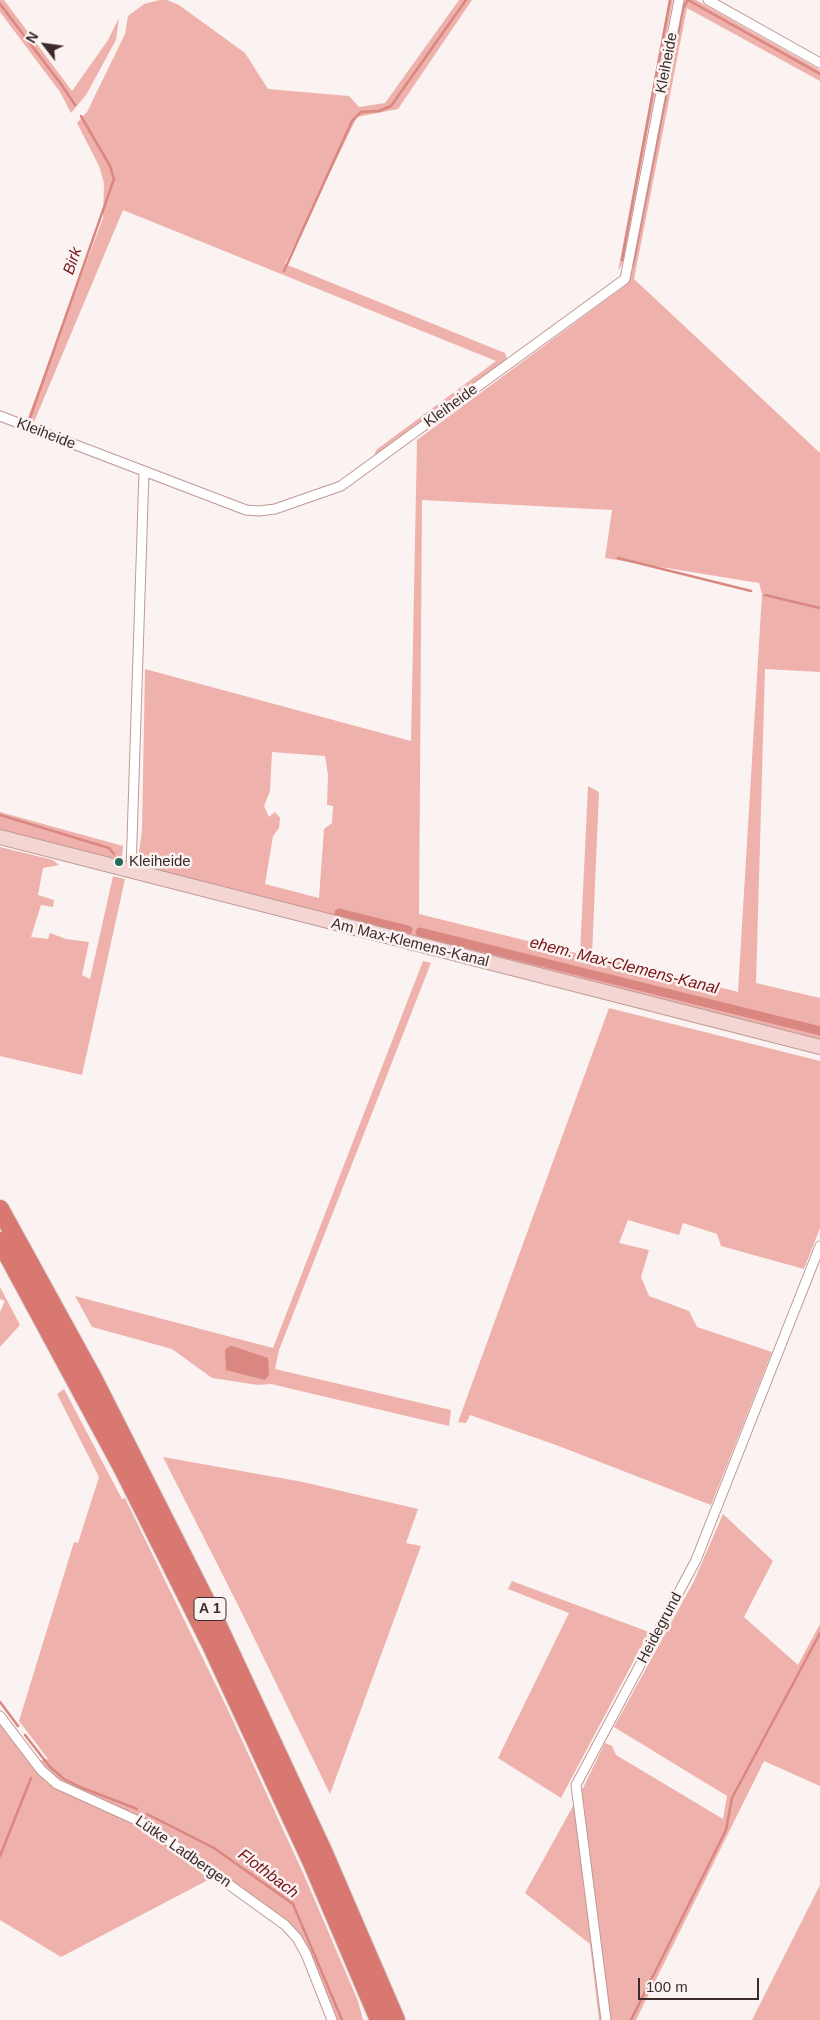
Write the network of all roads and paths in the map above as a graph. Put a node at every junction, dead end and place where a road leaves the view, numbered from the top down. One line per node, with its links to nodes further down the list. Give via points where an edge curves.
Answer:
1 (679, 0): 5 (street, Kleiheide, via 625,279 329,492 275,509 252,511)
2 (708, 0): 3 (street)
3 (820, 63)
4 (0, 416): 5 (street, Kleiheide)
5 (144, 472): 7 (street)
6 (0, 837): 7 (main road, Am Max-Klemens-Kanal)
7 (131, 870): 8 (main road, Am Max-Klemens-Kanal)
8 (820, 1047)
9 (0, 1209): 15 (highway, A 1, via 97,1386 213,1615 319,1842)
10 (0, 1241): 14 (highway, A 1, via 123,1469 206,1636 312,1863)
11 (820, 1246): 16 (street, Heidegrund, via 696,1560 576,1785)
12 (0, 1716): 13 (street, Lütke Ladbergen, via 35,1762 57,1784 145,1824 285,1925 306,1954)
13 (332, 2020)
14 (379, 2020)
15 (396, 2020)
16 (606, 2020)

